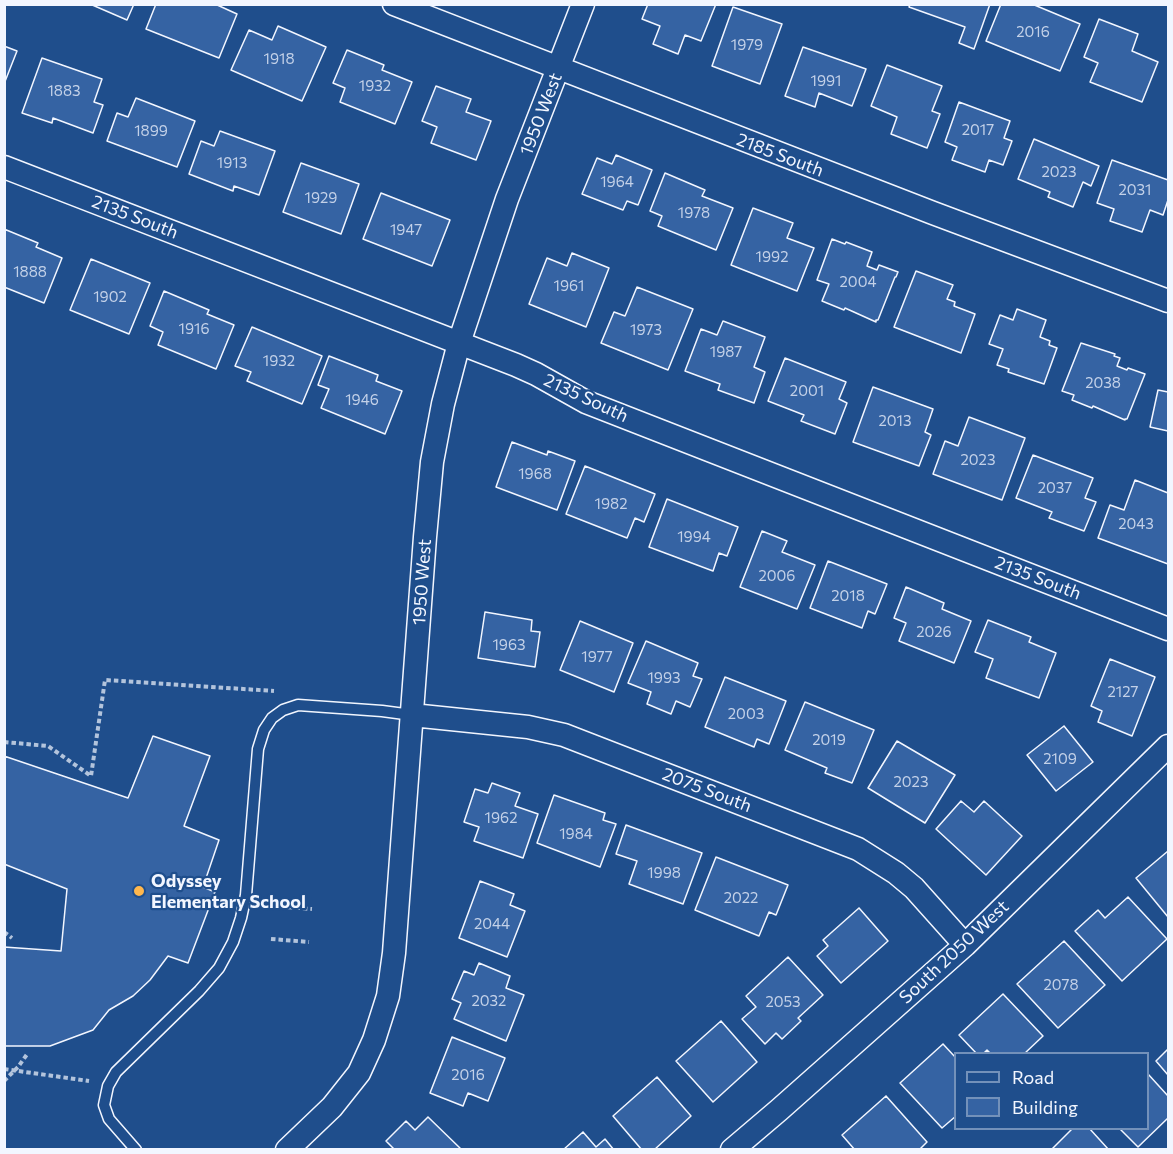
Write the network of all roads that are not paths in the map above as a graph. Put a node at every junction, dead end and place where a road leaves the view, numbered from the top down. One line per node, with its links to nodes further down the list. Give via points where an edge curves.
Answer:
1 (394, 4): 3 (street, 2185 South)
2 (583, 4): 3 (street, 1950 West)
3 (558, 69): 5 (street, 2185 South); 6 (street, 1950 West, via 507,199)
4 (4, 167): 6 (street, 2135 South)
5 (1168, 301)
6 (459, 343): 7 (street, 2135 South, via 536,374 586,402); 8 (street, 1950 West, via 432,462)
7 (1168, 629)
8 (412, 715): 10 (street, 2075 South, via 528,727 564,735 858,849 914,888); 11 (lane, via 298,705 272,718 264,730 258,749 246,895 233,942 200,991 116,1072 108,1086 104,1105 109,1119); 12 (street, 1950 West, via 388,996 359,1073 332,1107)
9 (1168, 746): 10 (street, South 2050 West)
10 (965, 945): 13 (street, South 2050 West)
11 (136, 1149)
12 (287, 1149)
13 (732, 1149)

